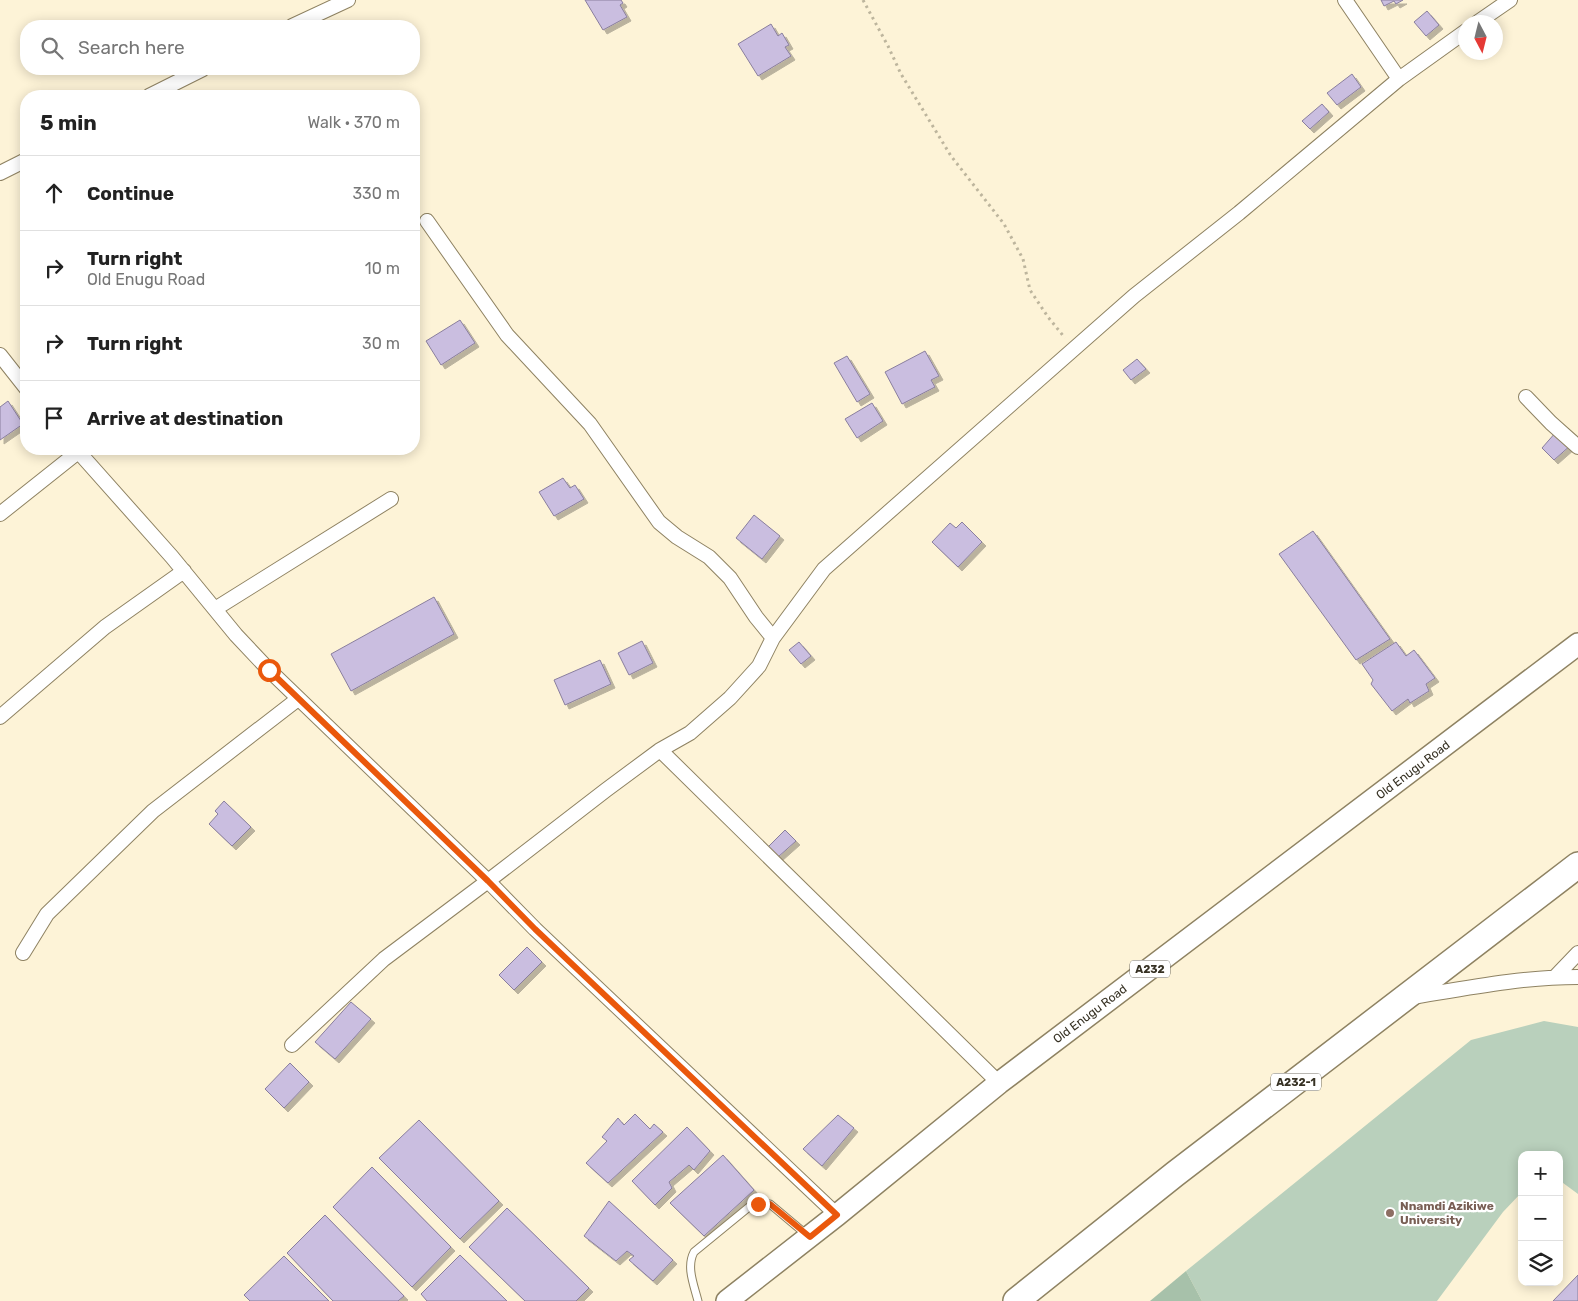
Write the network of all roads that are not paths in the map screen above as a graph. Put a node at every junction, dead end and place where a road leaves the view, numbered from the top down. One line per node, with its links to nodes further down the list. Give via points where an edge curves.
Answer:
1 (348, 0): 5 (street)
2 (1345, 0): 8 (street)
3 (1510, 0): 4 (street)
4 (1488, 15)
5 (305, 20)
6 (1458, 37): 8 (street)
7 (191, 75): 9 (street)
8 (1399, 79): 23 (street, via 1134,296 824,569)
9 (161, 90)
10 (20, 163): 11 (street)
11 (0, 173)
12 (427, 221): 23 (street, via 507,335 590,424 659,522 709,557 730,578)
13 (0, 355): 14 (street)
14 (20, 380)
15 (1526, 397): 16 (street)
16 (1578, 447)
17 (71, 455): 20 (street)
18 (81, 455): 21 (street)
19 (391, 499): 22 (street)
20 (0, 514)
21 (184, 571): 22 (street); 26 (street, via 105,628)
22 (215, 609): 25 (street)
23 (773, 638): 27 (street, via 759,666 730,698 690,733)
24 (1578, 644): 36 (main road, Old Enugu Road / A232)
25 (298, 699): 29 (street); 30 (street, via 153,811 47,914)
26 (0, 717)
27 (660, 750): 29 (street); 36 (street)
28 (1578, 865): 34 (highway, A232-1)
29 (488, 881): 35 (street, via 384,958); 37 (street)
30 (23, 953)
31 (1578, 953): 32 (street)
32 (1555, 977): 33 (street); 34 (street)
33 (1578, 977)
34 (1406, 998): 41 (highway, A232-1, via 1175,1174)
35 (292, 1045)
36 (999, 1083): 37 (main road, Old Enugu Road / A232)
37 (837, 1215): 38 (main road, Old Enugu Road / A232)
38 (810, 1237): 39 (lane, via 770,1204 749,1207 694,1252 690,1259); 40 (main road, Old Enugu Road / A232)
39 (698, 1301)
40 (727, 1301)
41 (1016, 1301)

